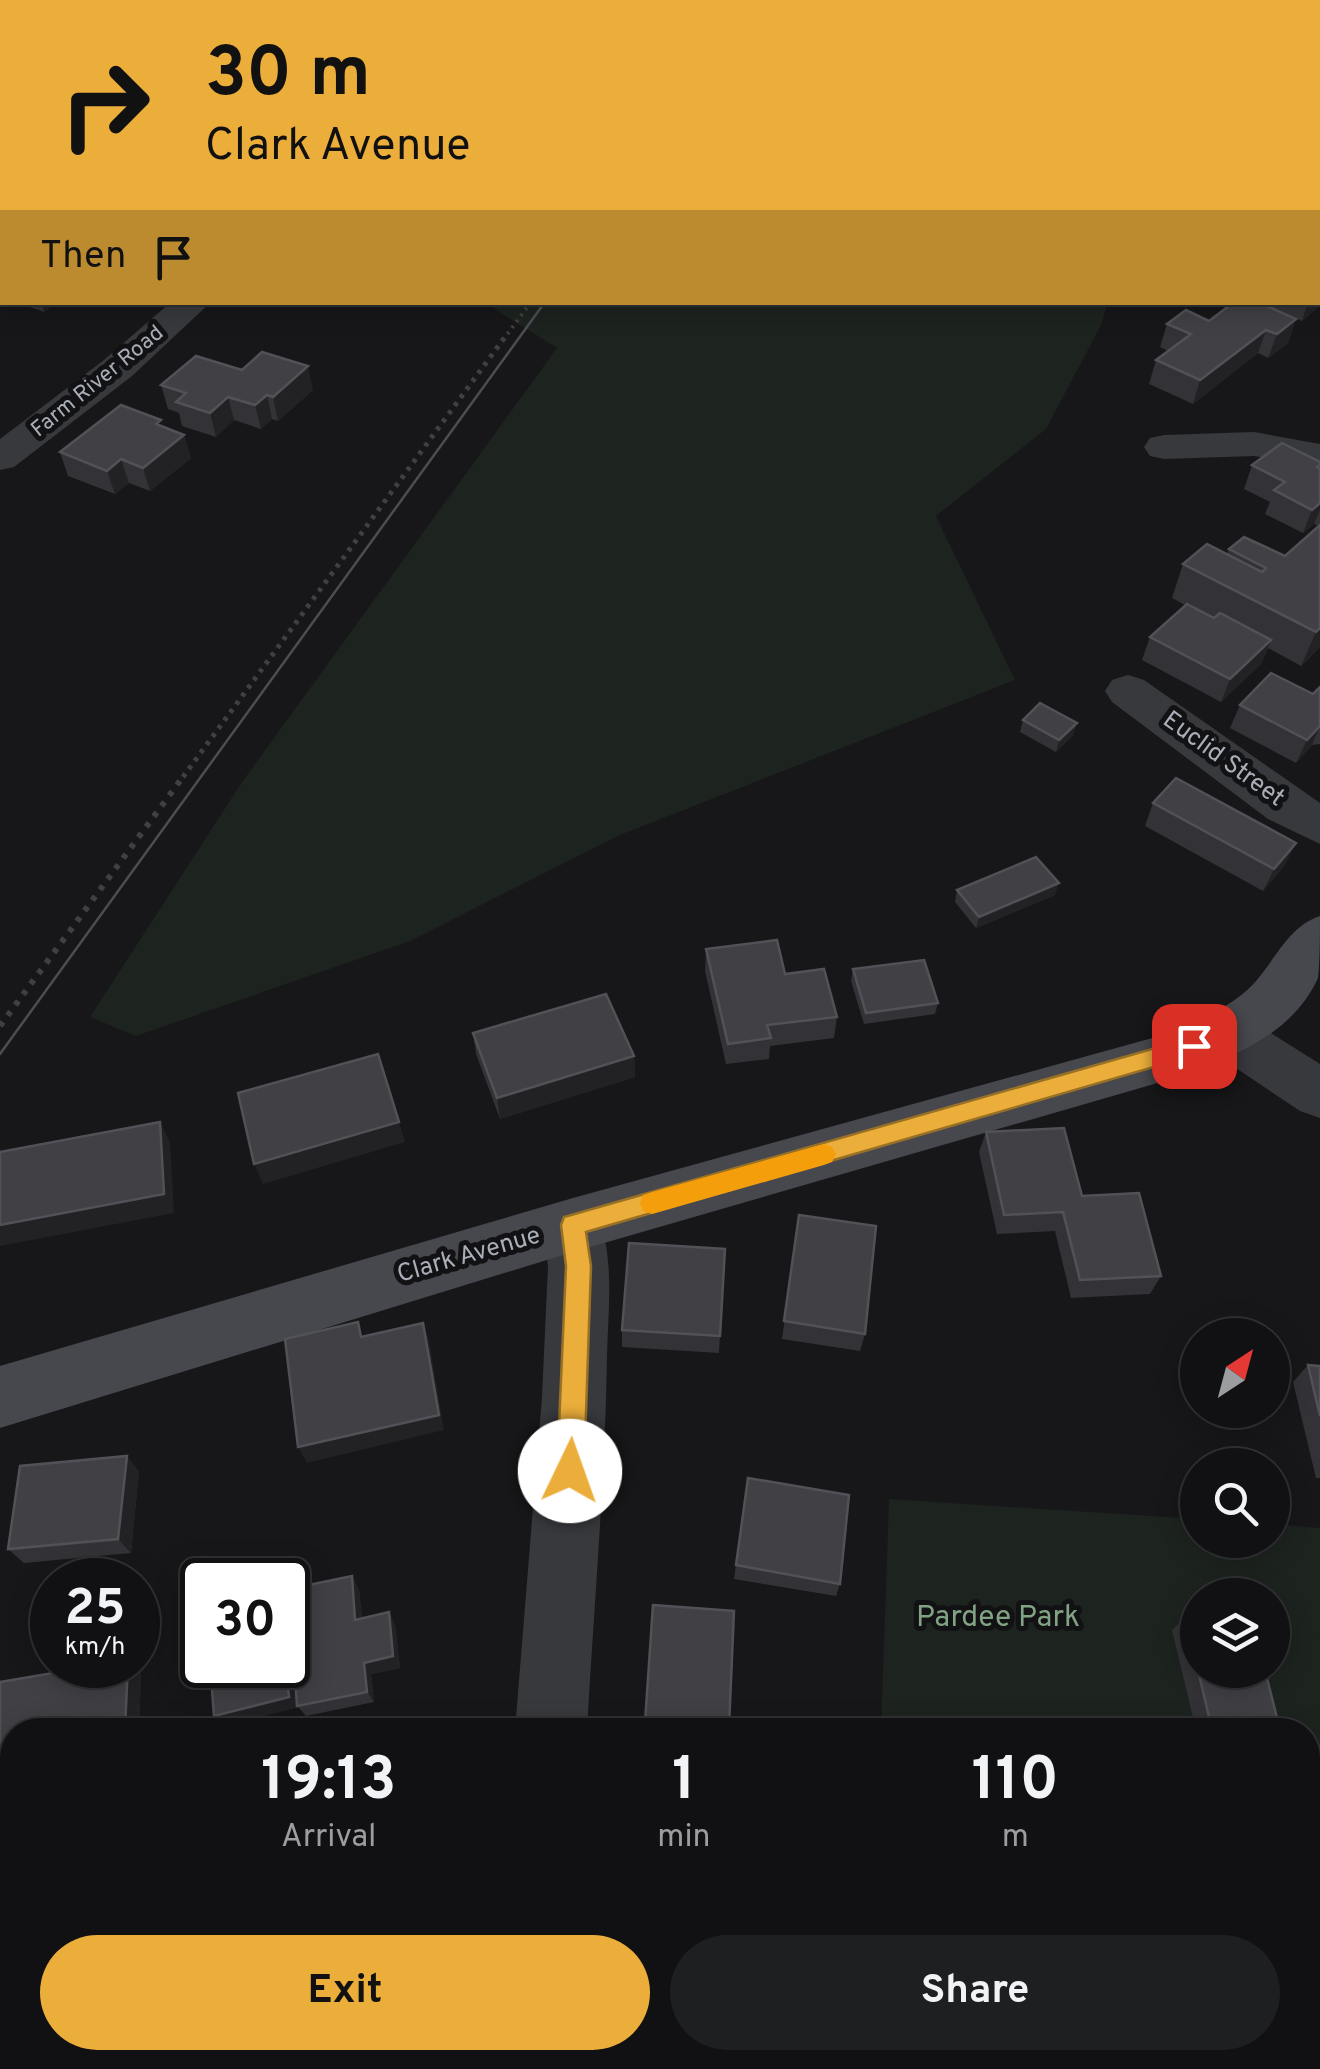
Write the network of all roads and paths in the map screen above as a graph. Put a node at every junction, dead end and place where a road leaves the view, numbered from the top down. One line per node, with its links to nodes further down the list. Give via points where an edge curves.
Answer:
1 (190, 305): 5 (street, Farm River Road, via 60,416)
2 (529, 305): 9 (path)
3 (1164, 447): 4 (street, via 1254,444)
4 (1320, 456)
5 (0, 458)
6 (1128, 691): 7 (street, Euclid Street)
7 (1320, 826)
8 (1320, 937): 10 (street, Clark Avenue, via 1266,1005)
9 (0, 1026)
10 (1228, 1034): 11 (street); 12 (street, Clark Avenue, via 1161,1059)
11 (1320, 1094)
12 (573, 1225): 13 (street, Clark Avenue); 14 (street, via 574,1397)
13 (0, 1397)
14 (553, 1718)

